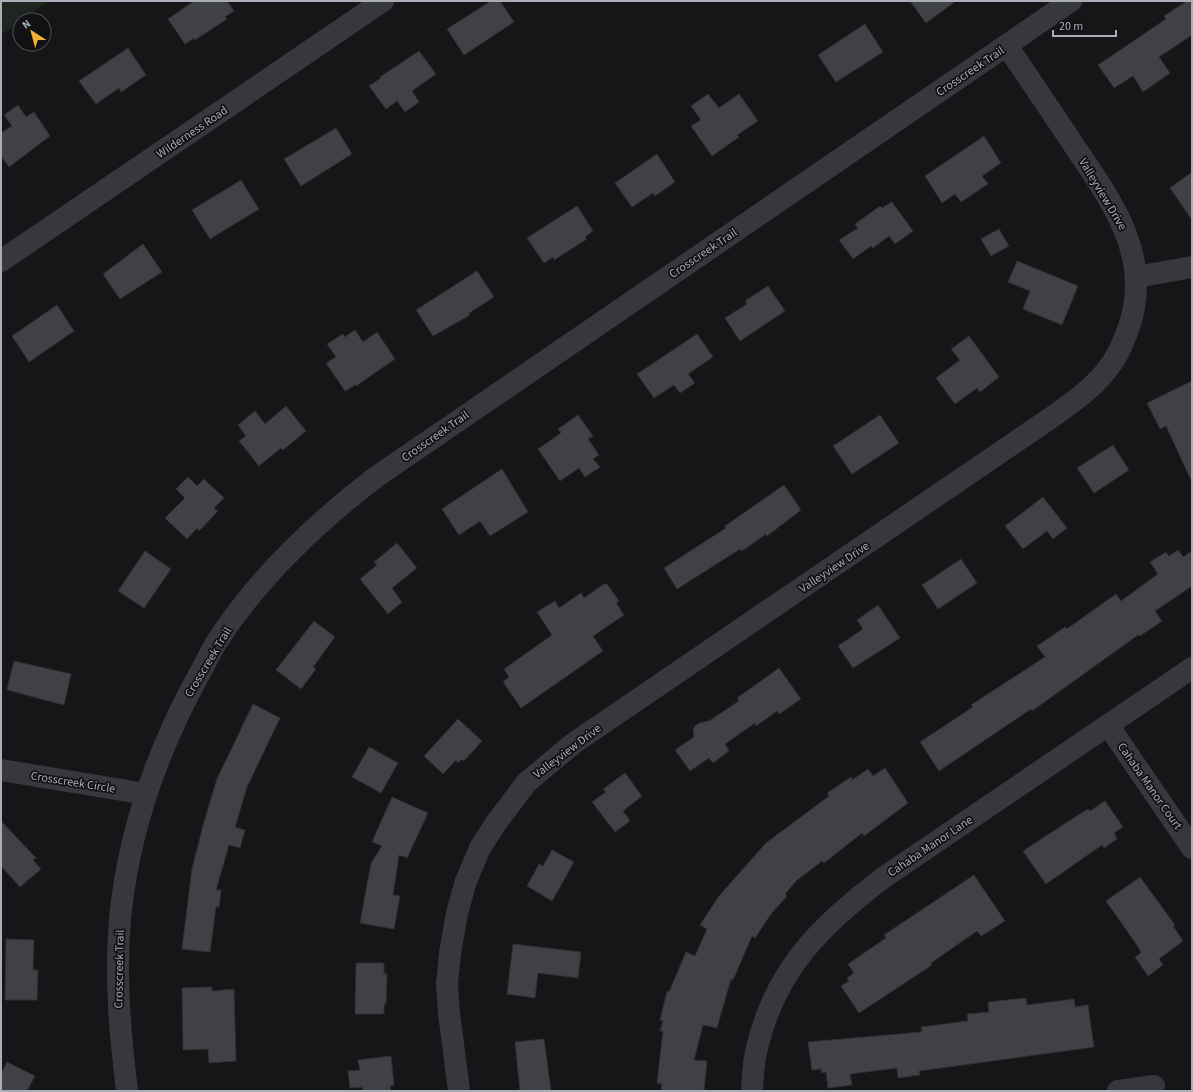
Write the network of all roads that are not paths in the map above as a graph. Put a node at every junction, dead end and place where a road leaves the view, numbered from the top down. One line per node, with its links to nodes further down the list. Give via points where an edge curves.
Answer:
1 (383, 1): 4 (street, Wilderness Road)
2 (1072, 1): 3 (street, Crosscreek Trail)
3 (1007, 46): 6 (street, Valleyview Drive, via 1116,212 1133,254); 10 (street, Crosscreek Trail, via 376,477 340,505 271,573 216,643 178,714 159,755)
4 (1, 261)
5 (1192, 267): 6 (street)
6 (1136, 277): 14 (street, Valleyview Drive, via 1134,312 1125,339 1109,367 1089,389 1048,420 574,743 527,782 480,848 466,881 457,913 448,984)
7 (1192, 668): 8 (street, Cahaba Manor Lane)
8 (1108, 725): 11 (street, Cahaba Manor Court); 15 (street, Cahaba Manor Lane, via 883,878 840,911 816,935 792,965 771,1005 756,1049)
9 (1, 770): 10 (street, Crosscreek Circle)
10 (146, 794): 13 (street, Crosscreek Trail, via 132,850 120,919 117,973)
11 (1192, 848)
12 (1154, 1086): 16 (street)
13 (127, 1091)
14 (459, 1091)
15 (752, 1091)
16 (1118, 1091)

